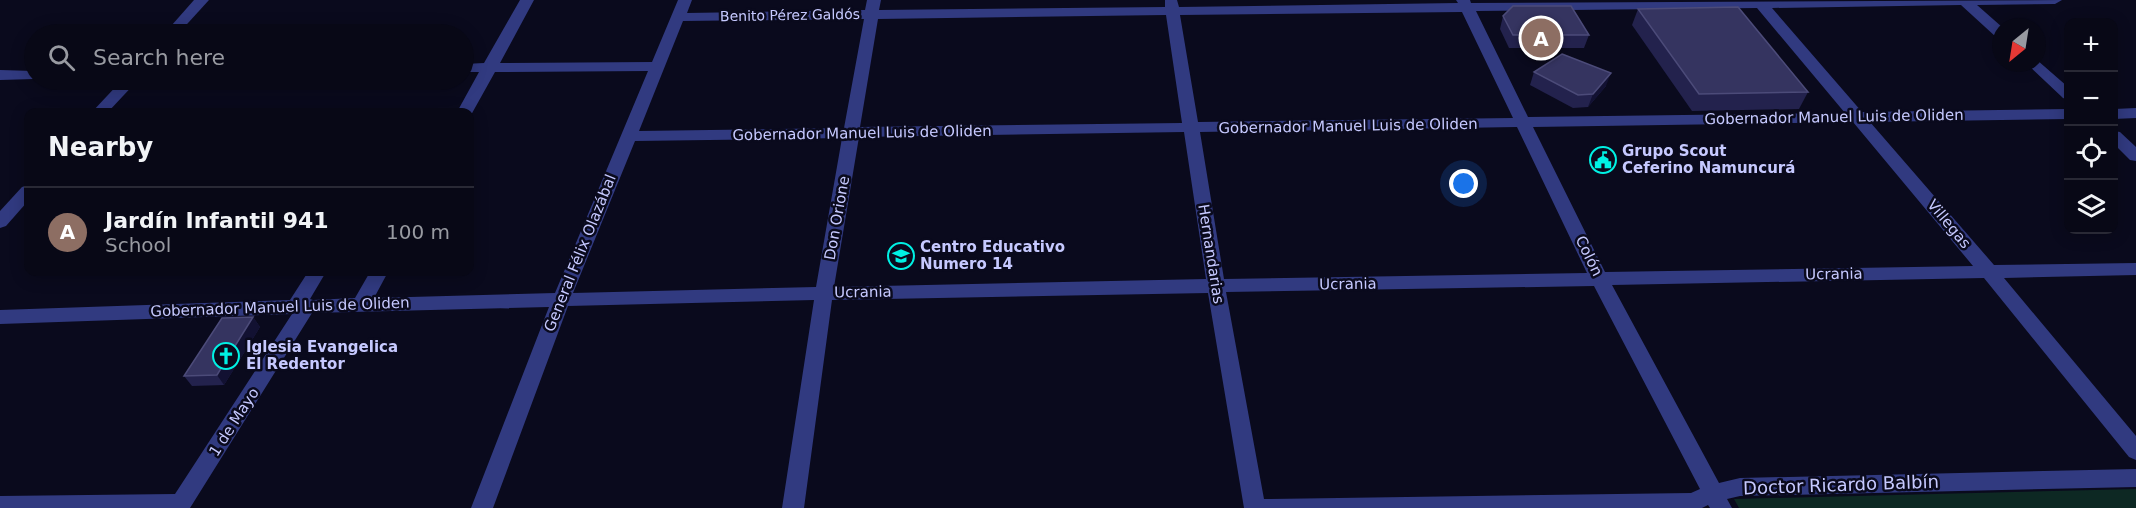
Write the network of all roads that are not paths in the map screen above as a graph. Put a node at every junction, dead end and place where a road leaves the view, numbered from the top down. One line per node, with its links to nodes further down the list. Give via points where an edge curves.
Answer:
1 (202, 0): 10 (street)
2 (527, 0): 13 (street)
3 (1963, 0): 4 (street, Benito Pérez Galdós); 5 (street, Benito Pérez Galdós); 11 (street)
4 (2055, 0)
5 (1759, 2): 6 (street, Benito Pérez Galdós); 25 (street, Villegas)
6 (1465, 3): 7 (street, Benito Pérez Galdós); 26 (street, Colón)
7 (1172, 5): 8 (street, Benito Pérez Galdós); 27 (street, Hernandarias)
8 (873, 7): 9 (street, Benito Pérez Galdós); 28 (street, Don Orione)
9 (681, 8): 12 (street, General Félix Olazábal)
10 (180, 24)
11 (1992, 26)
12 (657, 66): 13 (street); 29 (street, General Félix Olazábal)
13 (490, 67): 14 (street); 21 (street)
14 (474, 68)
15 (2043, 72): 19 (street)
16 (0, 75): 17 (street)
17 (24, 75)
18 (121, 90): 20 (street)
19 (2064, 91)
20 (104, 108)
21 (467, 108)
22 (2064, 114): 25 (street, Gobernador Manuel Luis de Oliden)
23 (2118, 114): 24 (street)
24 (2136, 114)
25 (1857, 116): 26 (street, Gobernador Manuel Luis de Oliden); 35 (street, Villegas)
26 (1524, 122): 27 (street, Gobernador Manuel Luis de Oliden); 38 (street, Colón)
27 (1192, 129): 28 (street, Gobernador Manuel Luis de Oliden); 39 (street, Hernandarias)
28 (852, 133): 29 (street, Gobernador Manuel Luis de Oliden); 40 (street, Don Orione)
29 (627, 136): 41 (street, General Félix Olazábal)
30 (2118, 140): 31 (street)
31 (2136, 156)
32 (24, 195): 33 (street)
33 (0, 222)
34 (2136, 268): 35 (street, Ucrania)
35 (1989, 272): 38 (street, Ucrania); 45 (street, Villegas)
36 (315, 276): 43 (street, 1 de Mayo)
37 (377, 276): 42 (street)
38 (1599, 278): 39 (street, Ucrania); 47 (street, Colón)
39 (1216, 287): 40 (street, Ucrania); 54 (street, Hernandarias)
40 (824, 292): 41 (street, Ucrania); 53 (street, Don Orione)
41 (561, 300): 42 (street, Gobernador Manuel Luis de Oliden); 52 (street, General Félix Olazábal)
42 (362, 303): 43 (street, Gobernador Manuel Luis de Oliden)
43 (302, 306): 44 (street, Gobernador Manuel Luis de Oliden); 49 (street, 1 de Mayo)
44 (0, 317)
45 (2136, 451)
46 (2136, 478): 47 (street, Doctor Ricardo Balbín, via 1740,487)
47 (1717, 501): 50 (street, Doctor Ricardo Balbín)
48 (0, 505): 49 (street)
49 (180, 506)
50 (1558, 506): 51 (street, Doctor Ricardo Balbín)
51 (1422, 507): 55 (street, Doctor Ricardo Balbín)
52 (482, 508)
53 (793, 508)
54 (1255, 508)
55 (1261, 508)

